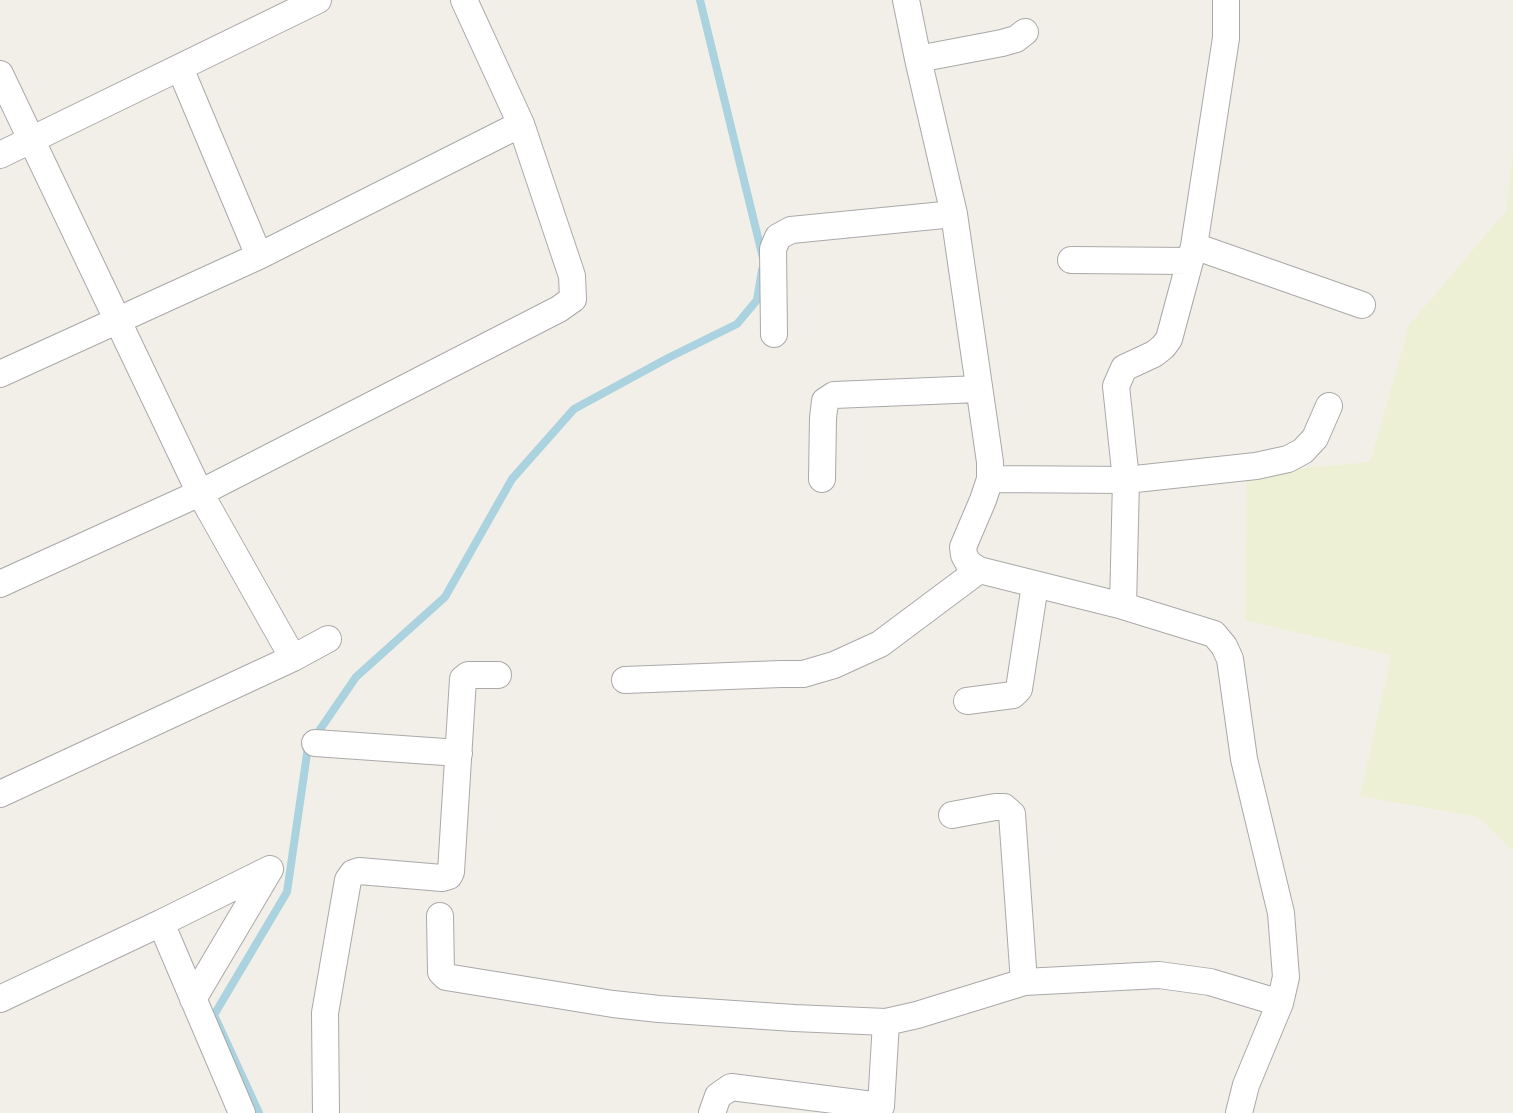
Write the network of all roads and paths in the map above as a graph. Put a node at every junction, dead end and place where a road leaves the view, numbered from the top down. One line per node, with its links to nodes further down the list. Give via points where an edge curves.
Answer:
1 (318, 0): 7 (street)
2 (465, 0): 9 (street)
3 (906, 0): 6 (street)
4 (1226, 0): 13 (street, via 1226,38)
5 (1026, 32): 6 (street, via 1002,43)
6 (918, 59): 12 (street)
7 (180, 68): 10 (street); 14 (street)
8 (0, 74): 10 (street)
9 (521, 124): 14 (street); 25 (street, via 572,276 573,299)
10 (31, 140): 11 (street); 17 (street)
11 (0, 154)
12 (954, 214): 18 (street, via 791,230 778,237 773,249); 20 (street)
13 (1192, 254): 15 (street); 16 (street); 24 (street, via 1169,339 1154,354 1124,368 1116,386)
14 (259, 256): 17 (street)
15 (1071, 260)
16 (1362, 305)
17 (118, 320): 19 (street); 25 (street)
18 (774, 334)
19 (0, 374)
20 (979, 389): 22 (street, via 834,395 825,401); 23 (street)
21 (1329, 406): 24 (street, via 1315,438 1288,459)
22 (822, 479)
23 (990, 479): 24 (street); 26 (street, via 963,547 969,564)
24 (1126, 480): 29 (street)
25 (200, 493): 27 (street); 31 (street)
26 (979, 570): 28 (street); 33 (street, via 880,644 834,665 803,674)
27 (0, 584)
28 (1035, 585): 29 (street); 34 (street, via 1019,689 1013,695)
29 (1123, 606): 44 (street, via 1214,634 1230,659 1244,759 1281,913 1286,977)
30 (328, 639): 31 (street)
31 (293, 658): 37 (street)
32 (498, 675): 36 (street, via 468,675 464,679)
33 (625, 680)
34 (967, 701)
35 (315, 743): 36 (street)
36 (459, 753): 47 (street, via 449,876 359,871 348,880 325,1013)
37 (0, 794)
38 (952, 815): 41 (street, via 996,807 1004,807 1012,814)
39 (440, 916): 45 (street, via 441,972 446,977 659,1009)
40 (161, 923): 42 (street); 43 (street); 43 (street, via 270,869)
41 (1024, 982): 44 (street, via 1159,975 1210,982); 45 (street)
42 (0, 999)
43 (193, 999): 46 (street)
44 (1280, 1003): 49 (street, via 1246,1085)
45 (886, 1022): 48 (street, via 881,1106 731,1087 718,1096)
46 (242, 1113)
47 (326, 1113)
48 (712, 1113)
49 (1239, 1113)

